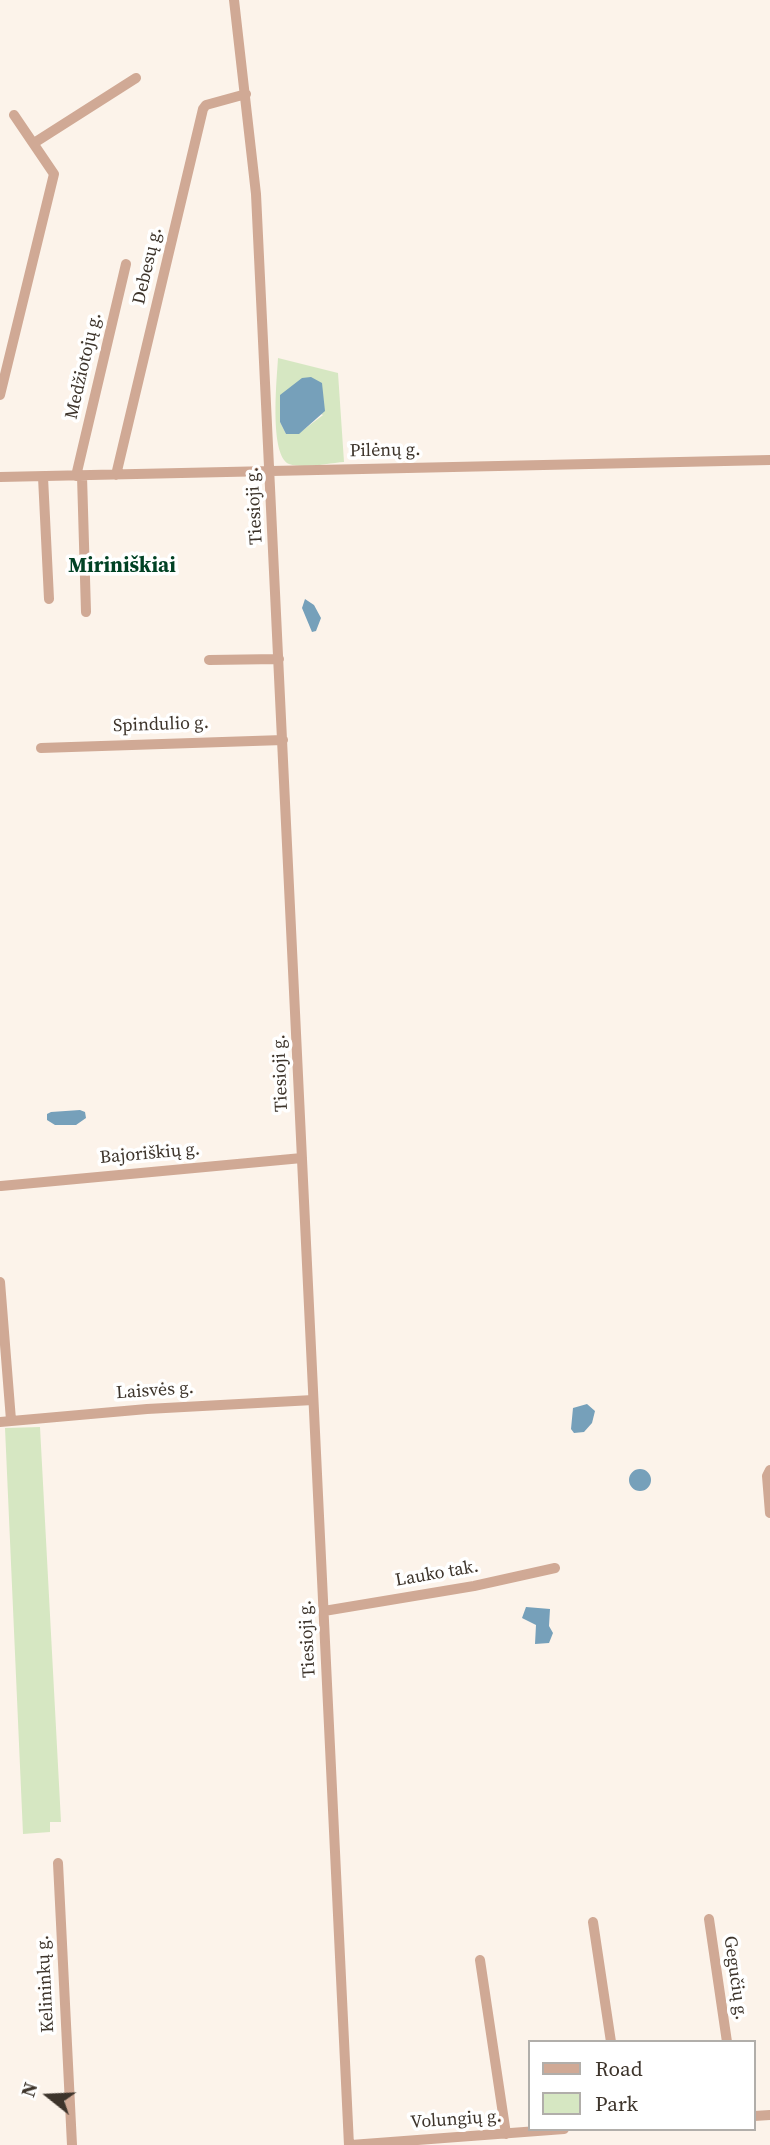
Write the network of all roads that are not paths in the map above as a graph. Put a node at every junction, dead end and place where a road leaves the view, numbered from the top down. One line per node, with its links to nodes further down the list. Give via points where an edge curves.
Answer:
1 (234, 0): 3 (street, Tiesioji g.)
2 (136, 78): 5 (street)
3 (246, 94): 9 (street, Tiesioji g.); 10 (street, Debesų g., via 203,109)
4 (14, 115): 5 (street)
5 (34, 143): 7 (street, via 54,174)
6 (126, 264): 11 (street, Medžiotojų g.)
7 (0, 395)
8 (770, 460): 9 (street, Pilėnų g.)
9 (271, 471): 10 (street, Pilėnų g.); 16 (street, Tiesioji g.)
10 (116, 475): 11 (street, Pilėnų g.)
11 (79, 476): 13 (street, Pilėnų g.); 15 (street, Medžiotojų g.)
12 (0, 477): 13 (street, Pilėnų g.)
13 (43, 477): 14 (street)
14 (49, 599)
15 (86, 612)
16 (279, 659): 17 (street); 18 (street, Tiesioji g.)
17 (209, 660)
18 (283, 740): 19 (street, Spindulio g.); 20 (street, Tiesioji g.)
19 (41, 748)
20 (302, 1158): 21 (street, Bajoriškių g.); 23 (street, Tiesioji g.)
21 (1, 1186)
22 (0, 1282): 24 (street)
23 (313, 1400): 24 (street, Laisvės g.); 28 (street, Tiesioji g.)
24 (5, 1421)
25 (769, 1473): 26 (street)
26 (770, 1513)
27 (555, 1568): 28 (street, Lauko tak.)
28 (324, 1611): 38 (street, Tiesioji g.)
29 (58, 1863): 37 (street, Kelininkų g.)
30 (709, 1919): 34 (street, Gegučių g.)
31 (593, 1922): 33 (street)
32 (480, 1960): 36 (street)
33 (611, 2040)
34 (727, 2040)
35 (541, 2131): 36 (street, Volungių g.)
36 (506, 2134): 38 (street, Volungių g.)
37 (72, 2145)
38 (350, 2145)

